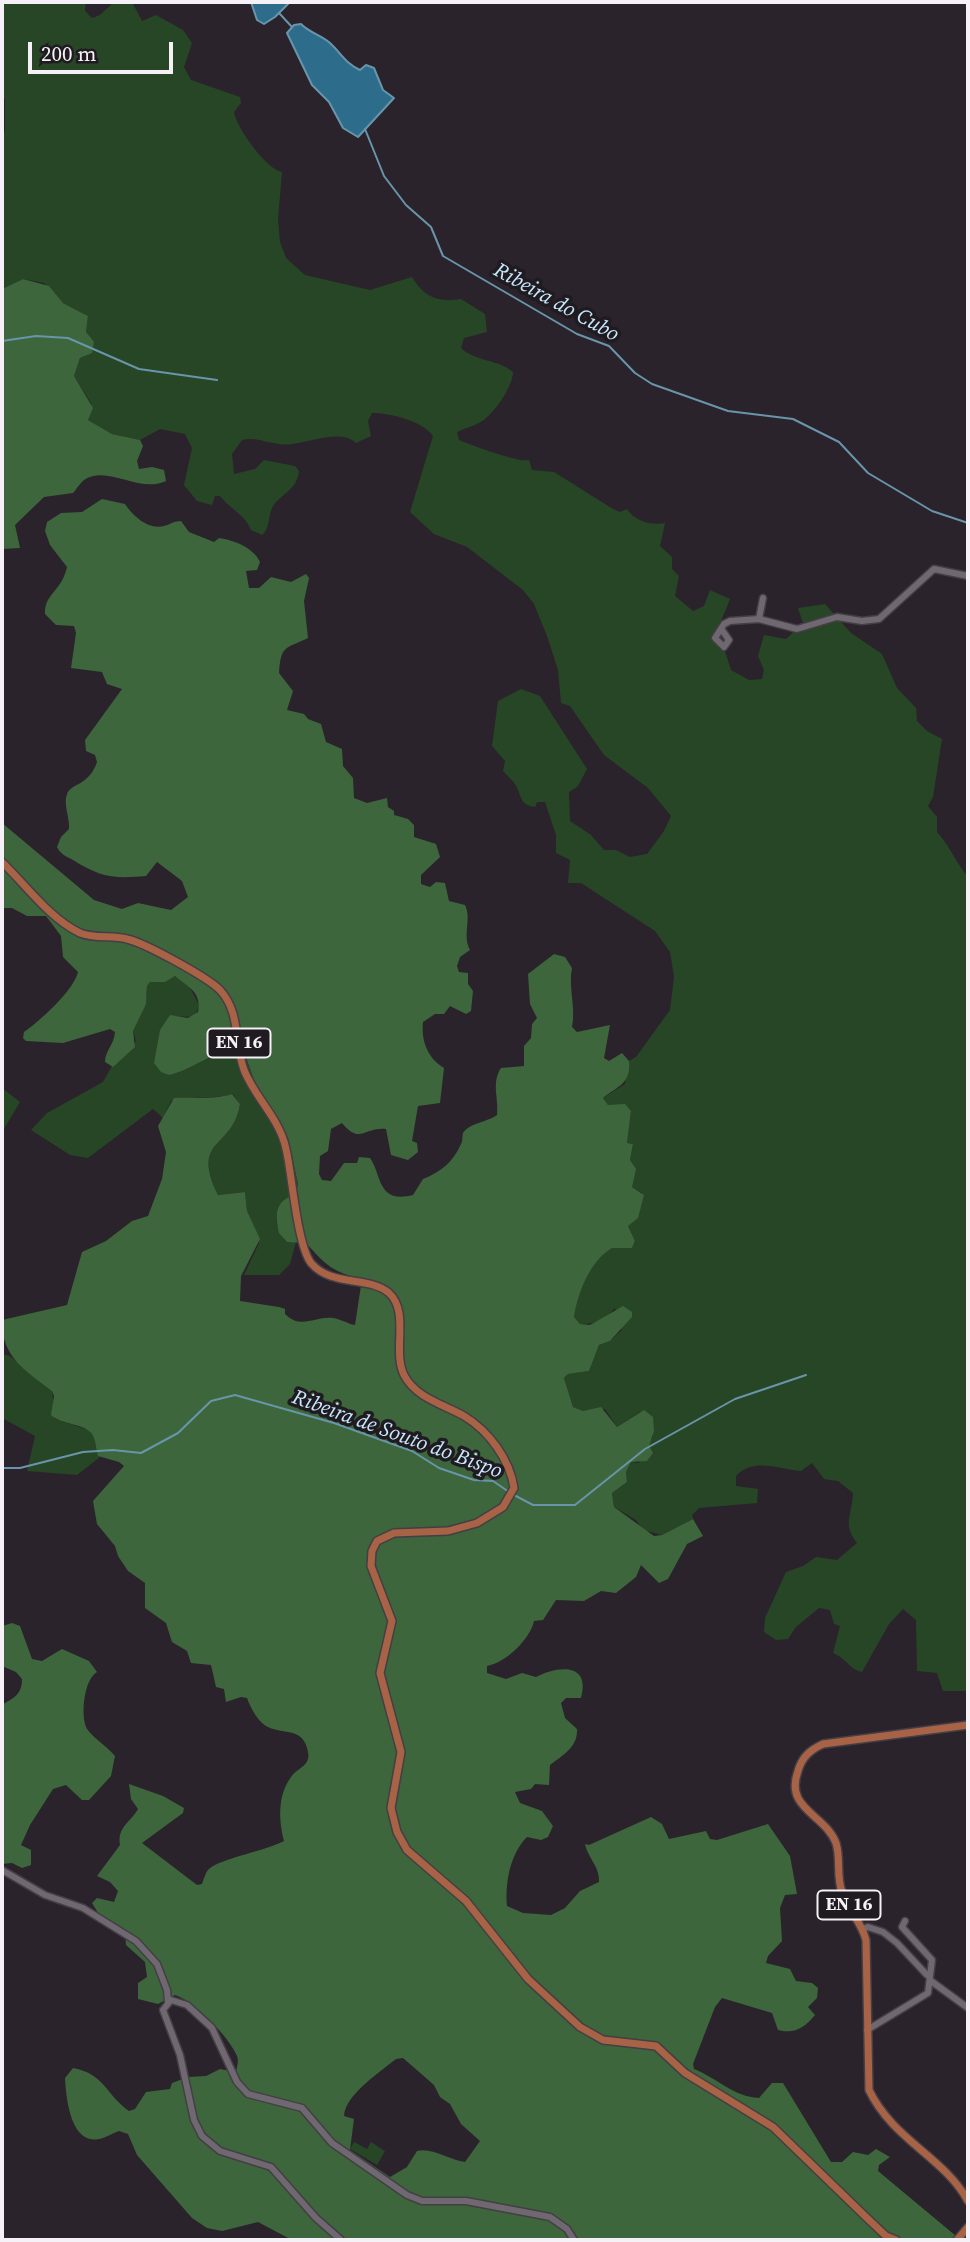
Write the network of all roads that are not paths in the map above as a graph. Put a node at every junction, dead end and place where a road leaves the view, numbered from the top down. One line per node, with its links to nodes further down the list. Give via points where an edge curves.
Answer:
1 (968, 576): 3 (street, via 934,569 879,620 837,617 797,629)
2 (764, 598): 3 (street)
3 (759, 619): 4 (street, via 730,621)
4 (722, 630)
5 (2, 862): 20 (main road, EN 16, via 75,930 143,944 218,988 237,1024 245,1072 282,1134 311,1262 336,1278 391,1295 398,1312 399,1358 408,1381 428,1398 477,1425 508,1465 514,1488 503,1507 489,1516 448,1531 394,1533 377,1541 372,1551 370,1566 393,1621 380,1673 401,1752 392,1795 393,1821 407,1850 466,1901 528,1979 580,2028 603,2040 656,2046 685,2073 773,2127 876,2227)
6 (968, 1725): 9 (main road, EN 16, via 833,1742 814,1749 801,1763 795,1787 799,1802 831,1833 842,1893)
7 (2, 1870): 13 (street, via 45,1895 83,1908 136,1941 154,1959)
8 (905, 1921): 10 (street, via 902,1927)
9 (863, 1929): 11 (street, via 883,1932); 15 (main road, EN 16)
10 (922, 1949): 11 (street); 12 (street, via 932,1960)
11 (911, 1956): 12 (street)
12 (929, 1978): 14 (street); 15 (street, via 928,1993)
13 (172, 2001): 18 (street, via 163,2010 164,2018 180,2055 194,2120 202,2136 220,2151 271,2167); 19 (street, via 187,2005 212,2028 237,2082 248,2094 302,2108 332,2143 407,2195 422,2201 466,2201 550,2217)
14 (968, 2008)
15 (867, 2030): 16 (main road, EN 16, via 866,2071 879,2110)
16 (968, 2200)
17 (968, 2227): 21 (main road)
18 (341, 2240)
19 (574, 2240)
20 (896, 2240)
21 (957, 2240)

